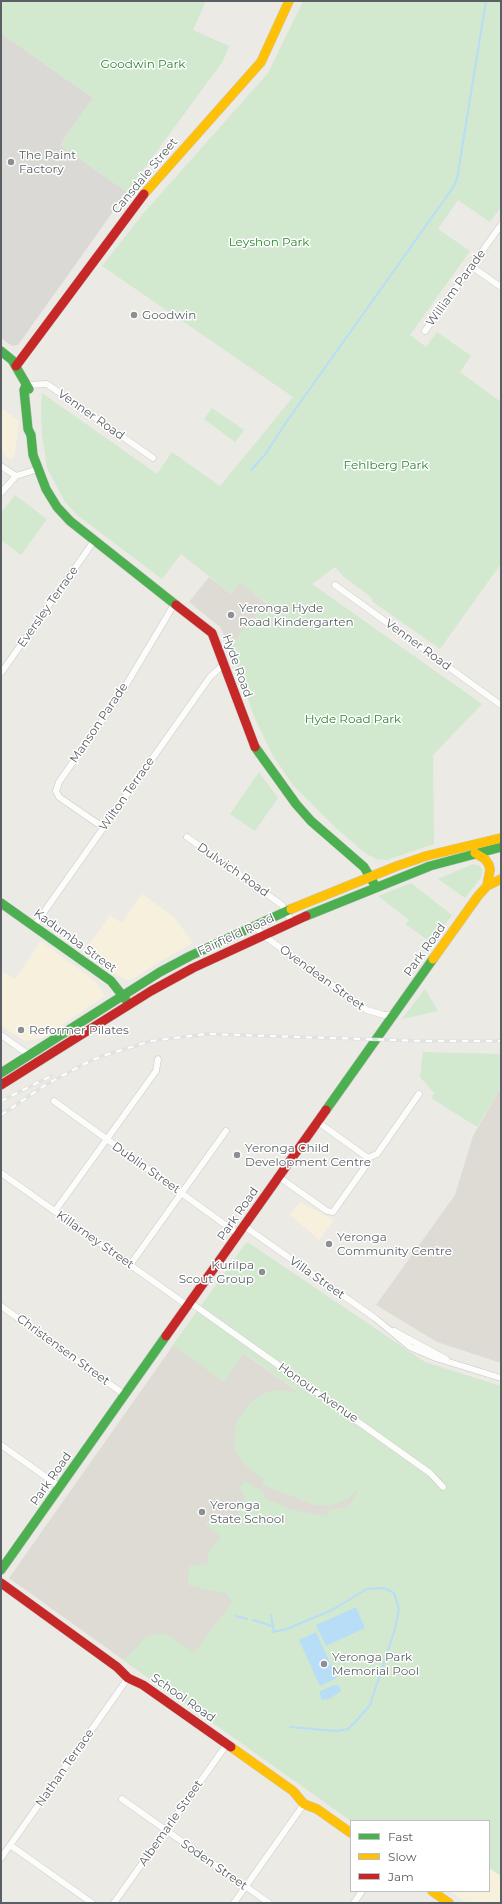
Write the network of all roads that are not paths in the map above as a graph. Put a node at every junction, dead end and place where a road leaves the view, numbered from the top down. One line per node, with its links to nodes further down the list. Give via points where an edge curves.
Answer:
1 (290, 1): 7 (street, Cansdale Street, via 261,62 137,202)
2 (501, 225): 3 (street, William Parade)
3 (471, 266): 4 (street); 5 (street, William Parade)
4 (501, 287)
5 (425, 331)
6 (1, 351): 7 (street, Hyde Road)
7 (16, 366): 8 (street, Hyde Road)
8 (26, 385): 9 (street, Venner Road, via 47,384); 11 (street, Hyde Road, via 30,389 32,400 33,428 30,435)
9 (154, 458)
10 (1, 466): 12 (street)
11 (38, 469): 12 (street); 14 (street, Hyde Road, via 57,507)
12 (16, 476): 13 (street)
13 (1, 493)
14 (94, 541): 16 (street, Hyde Road); 18 (street, Eversley Terrace)
15 (335, 585): 19 (street, Venner Road)
16 (175, 603): 17 (street, Hyde Road, via 212,633); 20 (street, Manson Parade, via 120,695 56,790 59,797)
17 (223, 665): 20 (street, Wilton Terrace, via 210,677); 25 (street, Hyde Road, via 254,745 273,774 311,821)
18 (1, 673)
19 (501, 705)
20 (104, 828): 32 (street, Wilton Terrace)
21 (187, 837): 30 (street, Dulwich Road, via 277,901)
22 (501, 838): 25 (street, Fairfield Road, via 426,856)
23 (501, 847): 24 (street, Fairfield Road)
24 (475, 853): 27 (street, via 489,865); 28 (street, Fairfield Road, via 430,866)
25 (372, 876): 28 (street, Hyde Road); 30 (street, Fairfield Road)
26 (501, 879): 27 (street, Park Road)
27 (487, 886): 37 (street, Park Road)
28 (376, 887): 31 (street, Fairfield Road)
29 (1, 903): 32 (street, Kadumba Street)
30 (287, 911): 31 (street, Dulwich Road); 33 (street, Fairfield Road)
31 (292, 922): 34 (street, Fairfield Road)
32 (34, 926): 35 (street, Kadumba Street, via 111,981)
33 (256, 927): 34 (street, Ovendean Street); 35 (street, Fairfield Road, via 172,966)
34 (264, 936): 36 (street, Fairfield Road, via 194,968); 37 (street, Ovendean Street, via 367,1010 384,1015)
35 (123, 996): 36 (street, Kadumba Street); 39 (street, Fairfield Road)
36 (128, 1005): 42 (street, Fairfield Road)
37 (394, 1014): 45 (street, Park Road)
38 (1, 1035): 39 (street)
39 (29, 1056): 41 (street, Fairfield Road)
40 (158, 1060): 47 (street, via 156,1071)
41 (1, 1073)
42 (1, 1085)
43 (419, 1094): 48 (street, via 377,1154)
44 (54, 1101): 47 (street, Dublin Street)
45 (318, 1122): 48 (street); 50 (street, Park Road)
46 (226, 1131): 51 (street)
47 (106, 1140): 51 (street, Dublin Street); 52 (street)
48 (368, 1158): 50 (street, via 368,1164 333,1212 327,1211)
49 (1, 1173): 52 (street, Killarney Street)
50 (279, 1176): 53 (street, Park Road)
51 (182, 1193): 54 (street, Dublin Street); 55 (street)
52 (55, 1211): 55 (street, Killarney Street)
53 (244, 1226): 54 (street, Park Road); 58 (street, Villa Street, via 390,1330 451,1362)
54 (238, 1234): 56 (street, Park Road)
55 (130, 1265): 56 (street, Killarney Street)
56 (190, 1305): 59 (street, Park Road); 62 (street, Honour Avenue, via 430,1473)
57 (1, 1306): 59 (street, Christensen Street)
58 (501, 1378)
59 (125, 1395): 61 (street, Park Road)
60 (1, 1445): 61 (street)
61 (60, 1487): 63 (street, Park Road)
62 (443, 1487)
63 (1, 1570)
64 (1, 1583): 65 (street, School Road, via 117,1667)
65 (128, 1678): 66 (street, School Road, via 143,1685); 71 (street, Nathan Terrace)
66 (227, 1744): 68 (street, School Road, via 293,1792); 69 (street, Albemarle Street)
67 (122, 1799): 69 (street, Soden Street)
68 (304, 1804): 70 (street, School Road, via 317,1809); 73 (street)
69 (166, 1831): 73 (street, Soden Street); 77 (street, Albemarle Street)
70 (350, 1832)
71 (10, 1845): 72 (street, Nathan Terrace); 76 (street)
72 (1, 1858)
73 (245, 1887): 78 (street); 79 (street, Soden Street)
74 (361, 1892): 80 (street)
75 (433, 1892): 81 (street)
76 (92, 1903)
77 (114, 1903)
78 (234, 1903)
79 (269, 1903)
80 (354, 1903)
81 (449, 1903)

